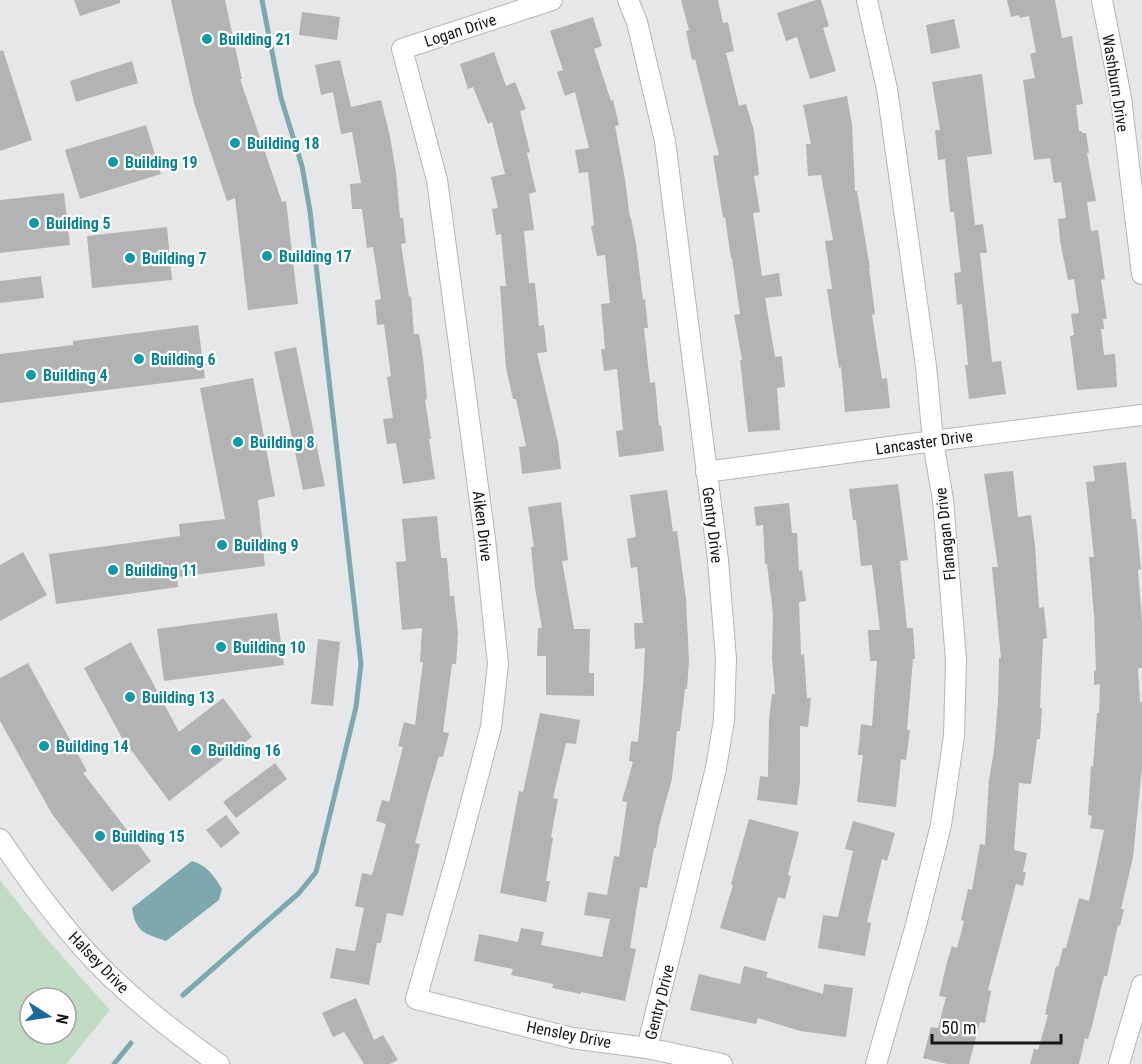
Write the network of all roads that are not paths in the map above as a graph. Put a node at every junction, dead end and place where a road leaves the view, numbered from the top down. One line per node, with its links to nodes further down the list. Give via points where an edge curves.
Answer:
1 (552, 0): 5 (street, Logan Drive)
2 (628, 0): 9 (street, Gentry Drive, via 637,22 665,141)
3 (867, 0): 8 (street, Flanagan Drive, via 887,89)
4 (1102, 0): 6 (street, Washburn Drive, via 1121,98)
5 (402, 49): 12 (street, Aiken Drive, via 437,180 498,664 491,727)
6 (1142, 274)
7 (1142, 415): 8 (street, Lancaster Drive)
8 (933, 441): 9 (street, Lancaster Drive); 16 (street, Flanagan Drive, via 943,500 956,660 954,736 941,825)
9 (706, 472): 13 (street, Gentry Drive, via 726,658 724,720 716,768)
10 (0, 839): 14 (street, Halsey Drive, via 46,903 111,977 168,1027)
11 (1142, 985): 17 (street)
12 (416, 999): 13 (street, Hensley Drive, via 572,1038)
13 (647, 1048): 15 (street, Hensley Drive)
14 (219, 1064)
15 (723, 1064)
16 (876, 1064)
17 (1119, 1064)

